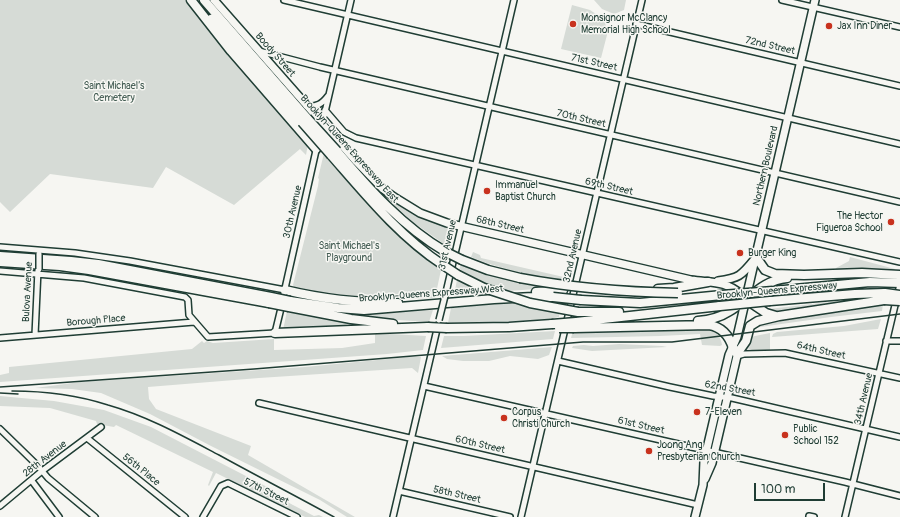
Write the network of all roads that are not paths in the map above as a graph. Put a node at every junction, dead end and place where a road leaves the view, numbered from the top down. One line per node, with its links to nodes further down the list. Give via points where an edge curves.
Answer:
1 (191, 0): 29 (highway, via 231,51)
2 (195, 0): 25 (highway, Brooklyn-Queens Expressway East)
3 (204, 0): 25 (highway, Brooklyn-Queens Expressway East)
4 (214, 0): 14 (main road, Boody Street)
5 (284, 0): 11 (street, 71st Street)
6 (351, 0): 11 (street, 30th Avenue)
7 (514, 0): 15 (street, 31st Avenue)
8 (642, 0): 12 (street, 32nd Avenue)
9 (782, 0): 10 (street)
10 (814, 4): 13 (street); 16 (main road, Northern Boulevard)
11 (347, 15): 15 (street, 71st Street); 17 (street, 30th Avenue)
12 (636, 24): 16 (street, 72nd Street); 18 (street, 32nd Avenue)
13 (900, 27)
14 (258, 51): 17 (street, 70th Street); 21 (main road, Boody Street)
15 (502, 51): 18 (street, 71st Street); 22 (street, 31st Avenue)
16 (801, 62): 19 (street, 72nd Street); 24 (main road, Northern Boulevard)
17 (334, 70): 20 (street, 30th Avenue); 22 (street, 70th Street)
18 (623, 79): 24 (street, 71st Street); 27 (street, 32nd Avenue)
19 (900, 86)
20 (329, 95): 21 (street, via 320,104); 23 (street, 30th Avenue)
21 (306, 106): 26 (main road, Boody Street)
22 (489, 106): 27 (street, 70th Street); 31 (street, 31st Avenue)
23 (325, 110): 26 (street, 30th Avenue); 31 (street, 69th Street, via 349,136)
24 (788, 117): 28 (street, 71st Street); 32 (main road, Northern Boulevard)
25 (305, 120): 30 (highway, Brooklyn-Queens Expressway East, bridge)
26 (322, 123): 29 (street, 30th Avenue); 35 (main road, 68th Street, via 383,189 420,213)
27 (610, 135): 32 (street, 70th Street); 33 (street, 32nd Avenue)
28 (900, 144)
29 (316, 148): 50 (street, 30th Avenue)
30 (334, 153): 51 (highway, Brooklyn-Queens Expressway East, bridge, via 395,213 446,252 488,270 520,278); 61 (highway, Brooklyn-Queens Expressway East, bridge, via 396,228 443,265 484,288 530,303 578,312)
31 (475, 166): 33 (street, 69th Street); 35 (street, 31st Avenue)
32 (775, 173): 34 (street, 70th Street); 36 (main road, Northern Boulevard)
33 (596, 194): 36 (street, 69th Street); 39 (street, 32nd Avenue)
34 (900, 202)
35 (461, 227): 39 (main road, 68th Street); 76 (street, 31st Avenue, bridge)
36 (762, 231): 41 (main road, Northern Boulevard); 43 (street, 69th Street)
37 (0, 247): 38 (street)
38 (40, 252): 45 (street, Bulova Avenue, bridge); 50 (street, via 75,253 130,261)
39 (582, 254): 48 (main road, 68th Street); 73 (street, 32nd Avenue)
40 (0, 256): 57 (highway, Brooklyn-Queens Expressway West, via 89,263)
41 (756, 257): 47 (highway, via 762,267 770,273); 48 (main road, via 738,277); 56 (main road, Northern Boulevard)
42 (0, 262): 57 (highway, Brooklyn-Queens Expressway West, via 89,270)
43 (900, 262)
44 (0, 271): 45 (street)
45 (38, 271): 63 (street, via 185,297 188,315); 68 (street, Bulova Avenue)
46 (900, 275): 47 (highway, via 862,273)
47 (804, 276): 56 (highway, via 772,282 759,288)
48 (708, 282): 51 (highway, via 664,289); 56 (main road, 68th Street, via 727,285)
49 (900, 284): 52 (highway, Brooklyn-Queens Expressway, bridge, via 866,283); 70 (street, 34th Avenue)
50 (285, 290): 60 (highway, via 342,300); 67 (street, 30th Avenue)
51 (604, 290): 52 (highway, Brooklyn-Queens Expressway East, bridge); 55 (highway, via 525,293)
52 (722, 295): 55 (highway, Brooklyn-Queens Expressway West, bridge, via 640,303 533,297)
53 (900, 295): 54 (highway, Brooklyn-Queens Expressway, bridge)
54 (885, 297): 58 (highway, bridge); 61 (highway, Brooklyn-Queens Expressway, bridge, via 855,294); 62 (highway)
55 (494, 299): 60 (highway, Brooklyn-Queens Expressway West)
56 (746, 299): 62 (highway, via 766,313); 65 (highway, via 730,312 718,317); 72 (main road, Northern Boulevard)
57 (270, 300): 59 (highway, Brooklyn-Queens Expressway West, bridge)
58 (900, 301)
59 (289, 304): 60 (highway, Brooklyn-Queens Expressway West, via 356,309); 66 (highway, Brooklyn-Queens Expressway West, via 368,321)
60 (430, 305)
61 (656, 312): 64 (highway, Brooklyn-Queens Expressway West)
62 (779, 316): 72 (highway, via 752,324 746,341)
63 (194, 322): 67 (street, via 208,337); 68 (street, Borough Place)
64 (575, 325): 65 (highway); 66 (highway, Brooklyn-Queens Expressway West, bridge)
65 (670, 325): 72 (highway, via 720,328 727,334)
66 (428, 327): 67 (highway)
67 (275, 333)
68 (35, 335): 69 (street, Borough Place)
69 (0, 338)
70 (886, 341): 71 (street); 74 (street, 34th Avenue)
71 (900, 341)
72 (736, 353): 74 (street, 64th Street, via 786,353); 77 (main road, Northern Boulevard, via 729,355)
73 (558, 361): 77 (street, 62nd Street); 79 (street, 32nd Avenue)
74 (879, 374): 75 (street, 64th Street); 82 (street, 34th Avenue)
75 (900, 378)
76 (424, 386): 79 (street, 61st Street); 85 (street, 31st Avenue)
77 (723, 397): 82 (street, 62nd Street); 86 (main road, Northern Boulevard); 87 (main road, Northern Boulevard)
78 (259, 403): 85 (street, 60th Street)
79 (545, 414): 86 (street, 61st Street); 88 (street, 32nd Avenue)
80 (101, 427): 84 (street, 28th Avenue)
81 (0, 429): 89 (street)
82 (866, 429): 83 (street, 62nd Street); 92 (street, 34th Avenue)
83 (900, 437)
84 (87, 438): 89 (street, 28th Avenue); 99 (street, 56th Place)
85 (412, 438): 88 (street, 60th Street); 93 (street, 31st Avenue)
86 (707, 450): 87 (street, 61st Street); 91 (main road, Northern Boulevard)
87 (714, 452): 91 (main road, Northern Boulevard); 92 (street, 61st Street)
88 (533, 466): 95 (street, 60th Street); 104 (street, 32nd Avenue)
89 (42, 471): 90 (street, 28th Avenue); 98 (street)
90 (32, 481): 96 (street, 28th Avenue); 97 (street)
91 (702, 484): 95 (main road, Northern Boulevard)
92 (853, 484): 94 (street, 61st Street); 106 (street, 34th Avenue)
93 (399, 491): 102 (street, 31st Avenue); 103 (street, 58th Street)
94 (900, 496)
95 (698, 505): 105 (main road, Northern Boulevard)
96 (0, 506)
97 (59, 517)
98 (95, 517)
99 (184, 517)
100 (203, 517): 101 (street, 57th Street, via 221,486 228,483)
101 (297, 517)
102 (393, 517)
103 (510, 517)
104 (521, 517)
105 (695, 517)
106 (845, 517)

